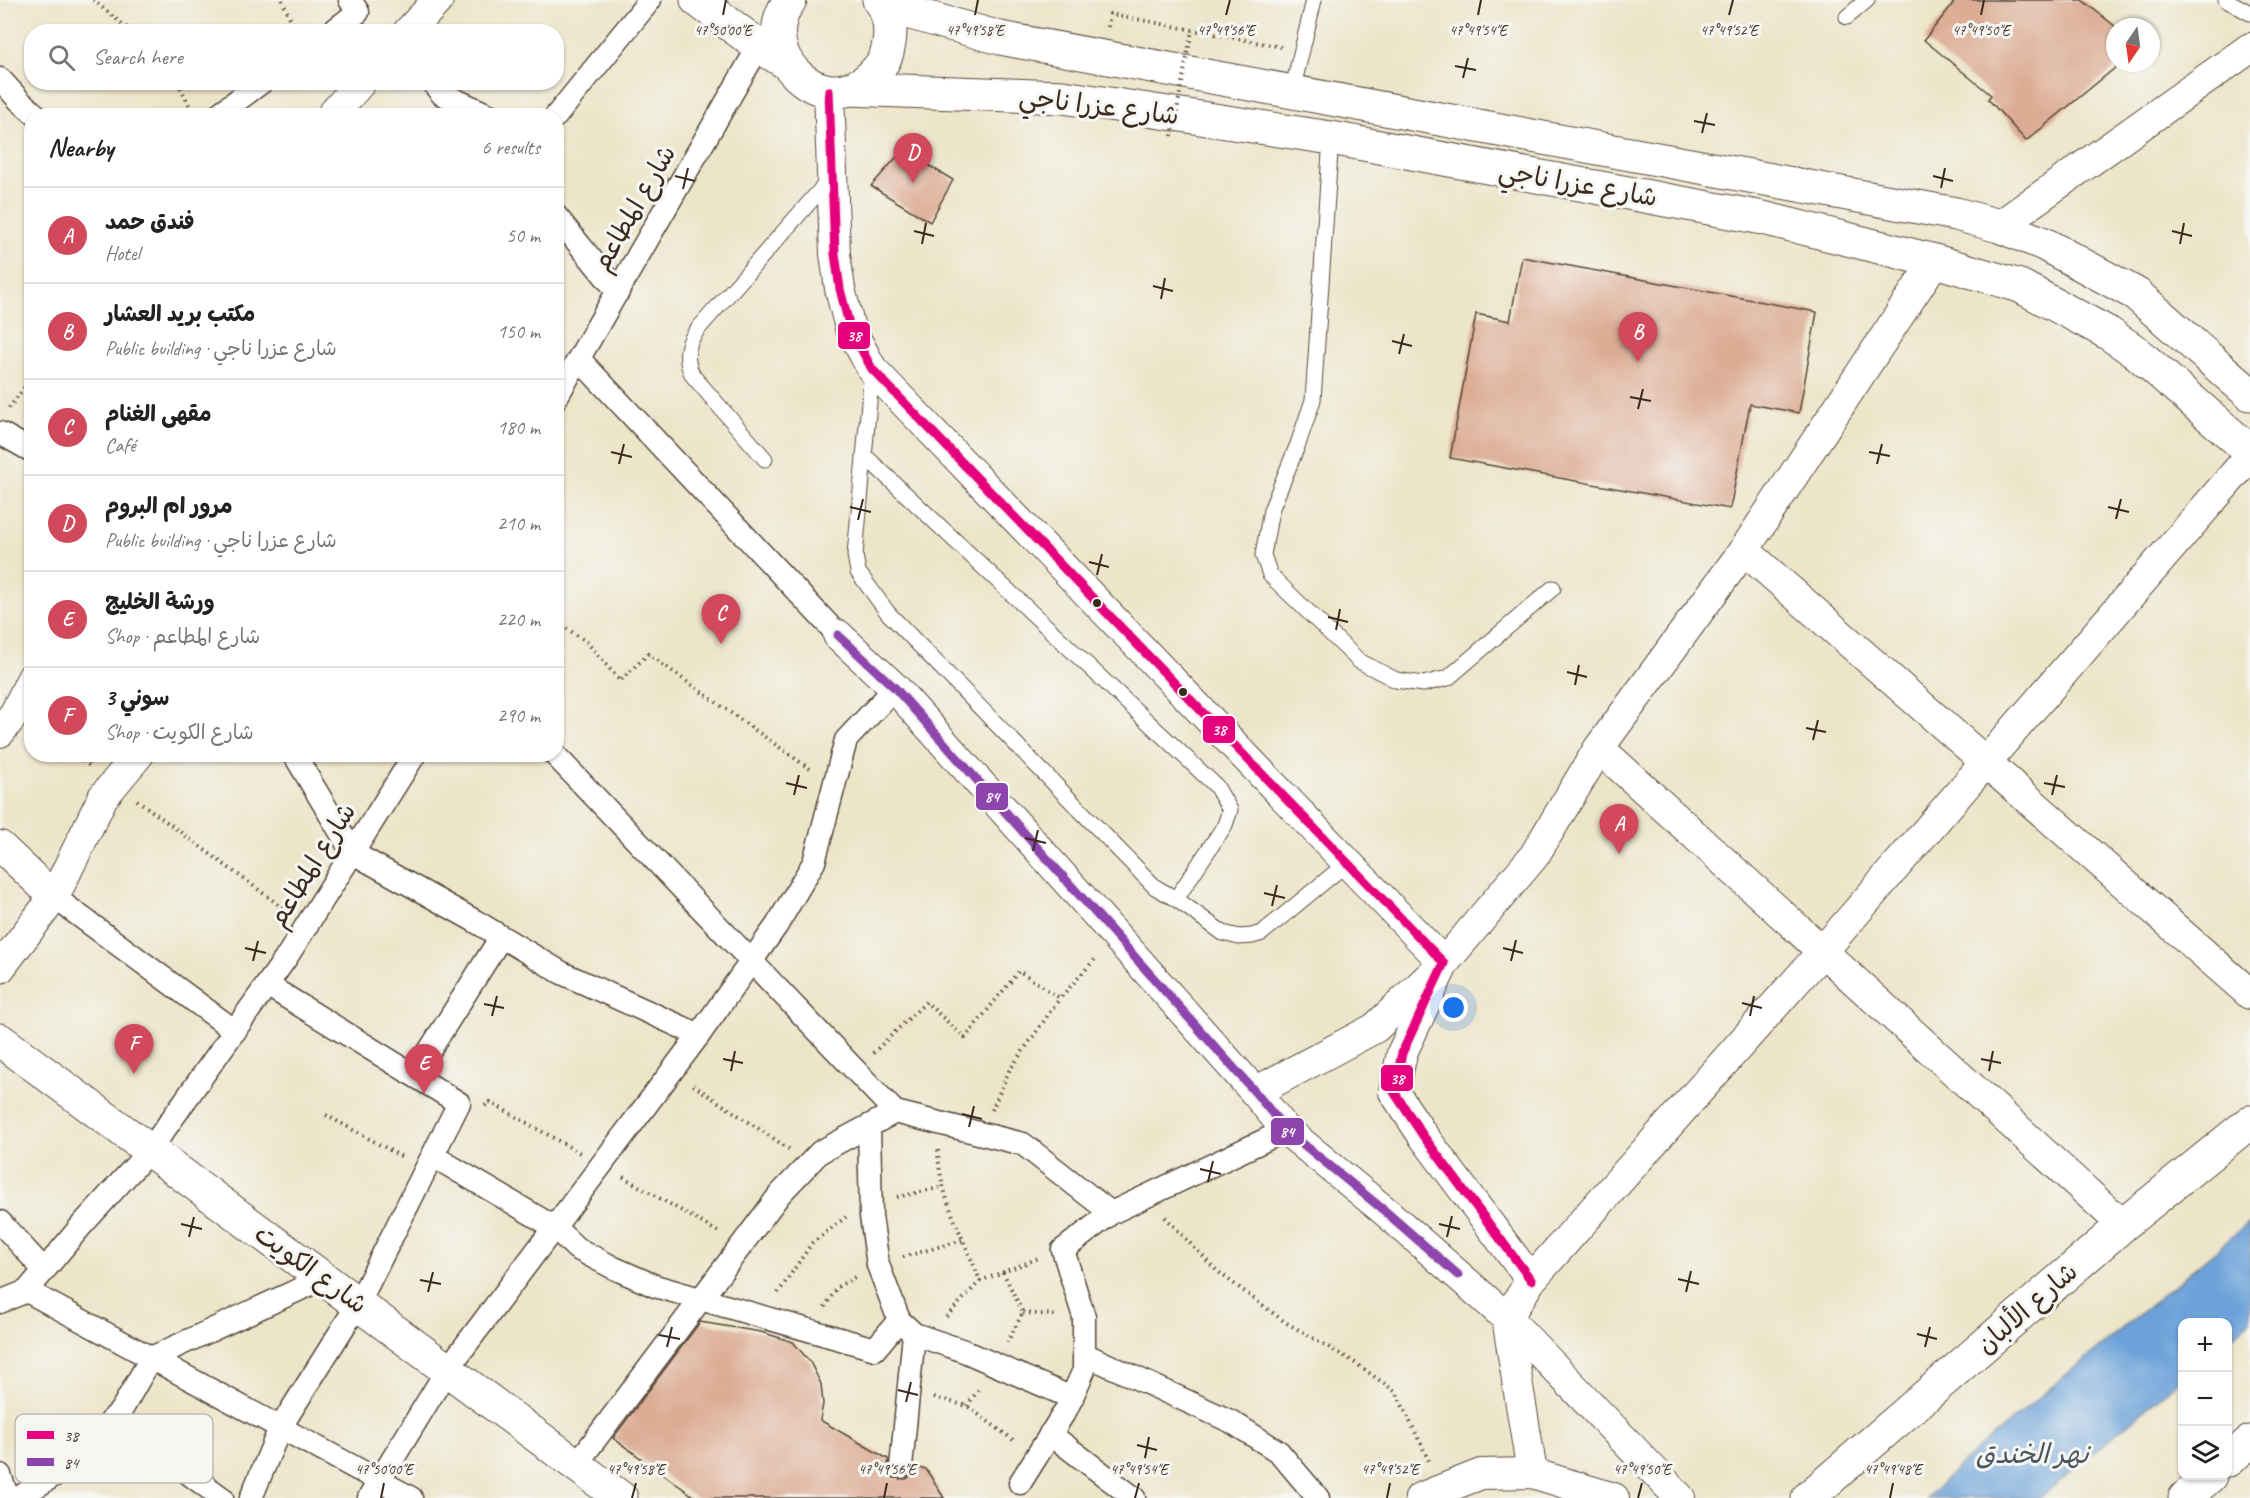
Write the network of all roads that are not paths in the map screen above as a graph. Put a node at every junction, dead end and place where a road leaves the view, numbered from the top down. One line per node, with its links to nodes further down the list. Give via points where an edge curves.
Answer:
1 (350, 0): 12 (street, via 358,12)
2 (438, 0): 13 (street)
3 (650, 0): 26 (street)
4 (697, 0): 15 (main road)
5 (790, 0): 15 (main road, via 784,8 778,44)
6 (1314, 0): 21 (lane)
7 (1867, 0): 11 (lane)
8 (2226, 0): 10 (lane)
9 (880, 2): 20 (main road, via 889,21 887,56 864,82); 21 (main road, شارع عزرا ناجي, via 1000,38)
10 (2250, 13)
11 (1847, 17)
12 (342, 24)
13 (416, 24)
14 (2250, 48): 30 (street)
15 (772, 54): 20 (main road, via 812,86); 32 (street, شارع المطاعم)
16 (0, 79): 22 (street)
17 (251, 90): 23 (street)
18 (354, 90): 24 (street)
19 (439, 90): 25 (street)
20 (838, 90): 27 (main road, شارع عزرا ناجي, via 1063,98); 28 (street)
21 (1292, 91): 30 (main road, شارع عزرا ناجي, via 1945,212)
22 (28, 108)
23 (227, 108)
24 (338, 108)
25 (473, 108)
26 (562, 108)
27 (1331, 138): 31 (main road, شارع عزرا ناجي, via 1763,218); 43 (lane, via 1313,400 1271,510 1263,555 1270,575 1359,661 1395,680 1423,684 1448,678)
28 (832, 177): 34 (street, via 840,289 850,328); 41 (lane, via 698,329 688,346 688,367 693,376)
29 (564, 226): 32 (street)
30 (1999, 226): 36 (main road, شارع عزرا ناجي, via 2044,244 2136,294)
31 (1935, 261): 39 (main road, شارع عزرا ناجي, via 2020,286 2108,333 2136,352); 42 (street)
32 (618, 292): 33 (street, شارع المطاعم)
33 (579, 360): 35 (street, شارع المطاعم); 44 (street)
34 (872, 369): 40 (lane); 56 (street)
35 (564, 378)
36 (2250, 394)
37 (3, 423): 38 (street)
38 (24, 443)
39 (2250, 453): 53 (street)
40 (864, 455): 58 (lane, via 855,555 858,572 869,590 1155,887); 58 (lane, via 1216,786 1230,810 1225,825)
41 (765, 459)
42 (1744, 550): 48 (street); 53 (street)
43 (1553, 588)
44 (838, 634): 45 (street)
45 (895, 688): 61 (street, via 846,740 814,862); 70 (street)
46 (24, 694): 47 (street)
47 (0, 732)
48 (1599, 748): 60 (street); 62 (street, via 1534,856)
49 (132, 762): 57 (street, via 103,797)
50 (299, 762): 55 (street)
51 (410, 762): 55 (street, شارع المطاعم)
52 (562, 762): 61 (street)
53 (1986, 762): 60 (street); 65 (street)
54 (0, 846): 57 (street)
55 (353, 853): 59 (street); 64 (street, شارع المطاعم)
56 (1347, 863): 58 (lane, via 1262,933 1252,936 1223,933); 62 (street)
57 (54, 897): 63 (street); 66 (street)
58 (1176, 899)
59 (501, 937): 67 (street, via 562,974); 69 (street)
60 (1822, 952): 79 (street); 83 (street)
61 (751, 961): 67 (street); 71 (street)
62 (1444, 963): 70 (street, via 1375,1028); 83 (street, via 1402,1053 1394,1092)
63 (0, 968)
64 (267, 985): 66 (street, شارع المطاعم); 69 (street)
65 (2250, 994)
66 (235, 1031): 75 (street, شارع المطاعم)
67 (699, 1035): 80 (street)
68 (0, 1040): 75 (main road, شارع الكويت)
69 (414, 1075): 76 (street, via 459,1103)
70 (1255, 1092): 74 (street)
71 (895, 1112): 73 (street); 77 (street, via 1023,1144)
72 (2250, 1122): 79 (main road, شارع الألبان)
73 (869, 1126): 85 (street, via 820,1152 810,1162 780,1194); 89 (street, via 870,1203 878,1265)
74 (1286, 1130): 77 (street); 88 (street)
75 (150, 1150): 81 (street, شارع المطاعم); 82 (main road, شارع الكويت)
76 (429, 1163): 80 (street); 87 (street)
77 (1111, 1213): 91 (street, via 1062,1250 1084,1317)
78 (0, 1222): 81 (street)
79 (2123, 1225): 121 (main road, شارع الألبان)
80 (554, 1227): 85 (street, via 576,1248 615,1268 655,1286); 94 (street)
81 (44, 1270): 84 (street, شارع المطاعم)
82 (324, 1278): 87 (main road, شارع الكويت); 92 (street)
83 (1531, 1280): 88 (street)
84 (27, 1291): 86 (street); 92 (street)
85 (703, 1298): 90 (street); 101 (street)
86 (0, 1302)
87 (358, 1304): 94 (main road, شارع الكويت); 97 (street)
88 (1507, 1318): 103 (street); 120 (street)
89 (913, 1331): 90 (street); 93 (street); 95 (street)
90 (875, 1349): 93 (street)
91 (1084, 1354): 95 (street, via 1084,1370); 118 (street, via 1232,1422 1279,1452)
92 (151, 1358): 96 (street); 97 (street)
93 (911, 1359): 102 (street)
94 (447, 1370): 101 (main road, شارع الكويت); 109 (street)
95 (1072, 1398): 98 (street)
96 (117, 1414)
97 (280, 1428): 109 (street); 114 (street)
98 (1050, 1434): 108 (street); 117 (street)
99 (2250, 1442): 100 (main road)
100 (2232, 1457)
101 (576, 1465): 116 (main road, شارع الكويت)
102 (902, 1467)
103 (1532, 1473): 110 (street, via 1481,1474); 119 (street)
104 (0, 1475): 111 (street)
105 (2205, 1480): 122 (main road)
106 (42, 1483): 112 (street)
107 (202, 1483): 113 (street)
108 (1020, 1483)
109 (374, 1490): 115 (street)
110 (1431, 1494)
111 (8, 1498)
112 (18, 1498)
113 (222, 1498)
114 (250, 1498)
115 (411, 1498)
116 (621, 1498)
117 (1134, 1498)
118 (1318, 1498)
119 (1614, 1498)
120 (1680, 1498)
121 (1808, 1498)
122 (2185, 1498)

